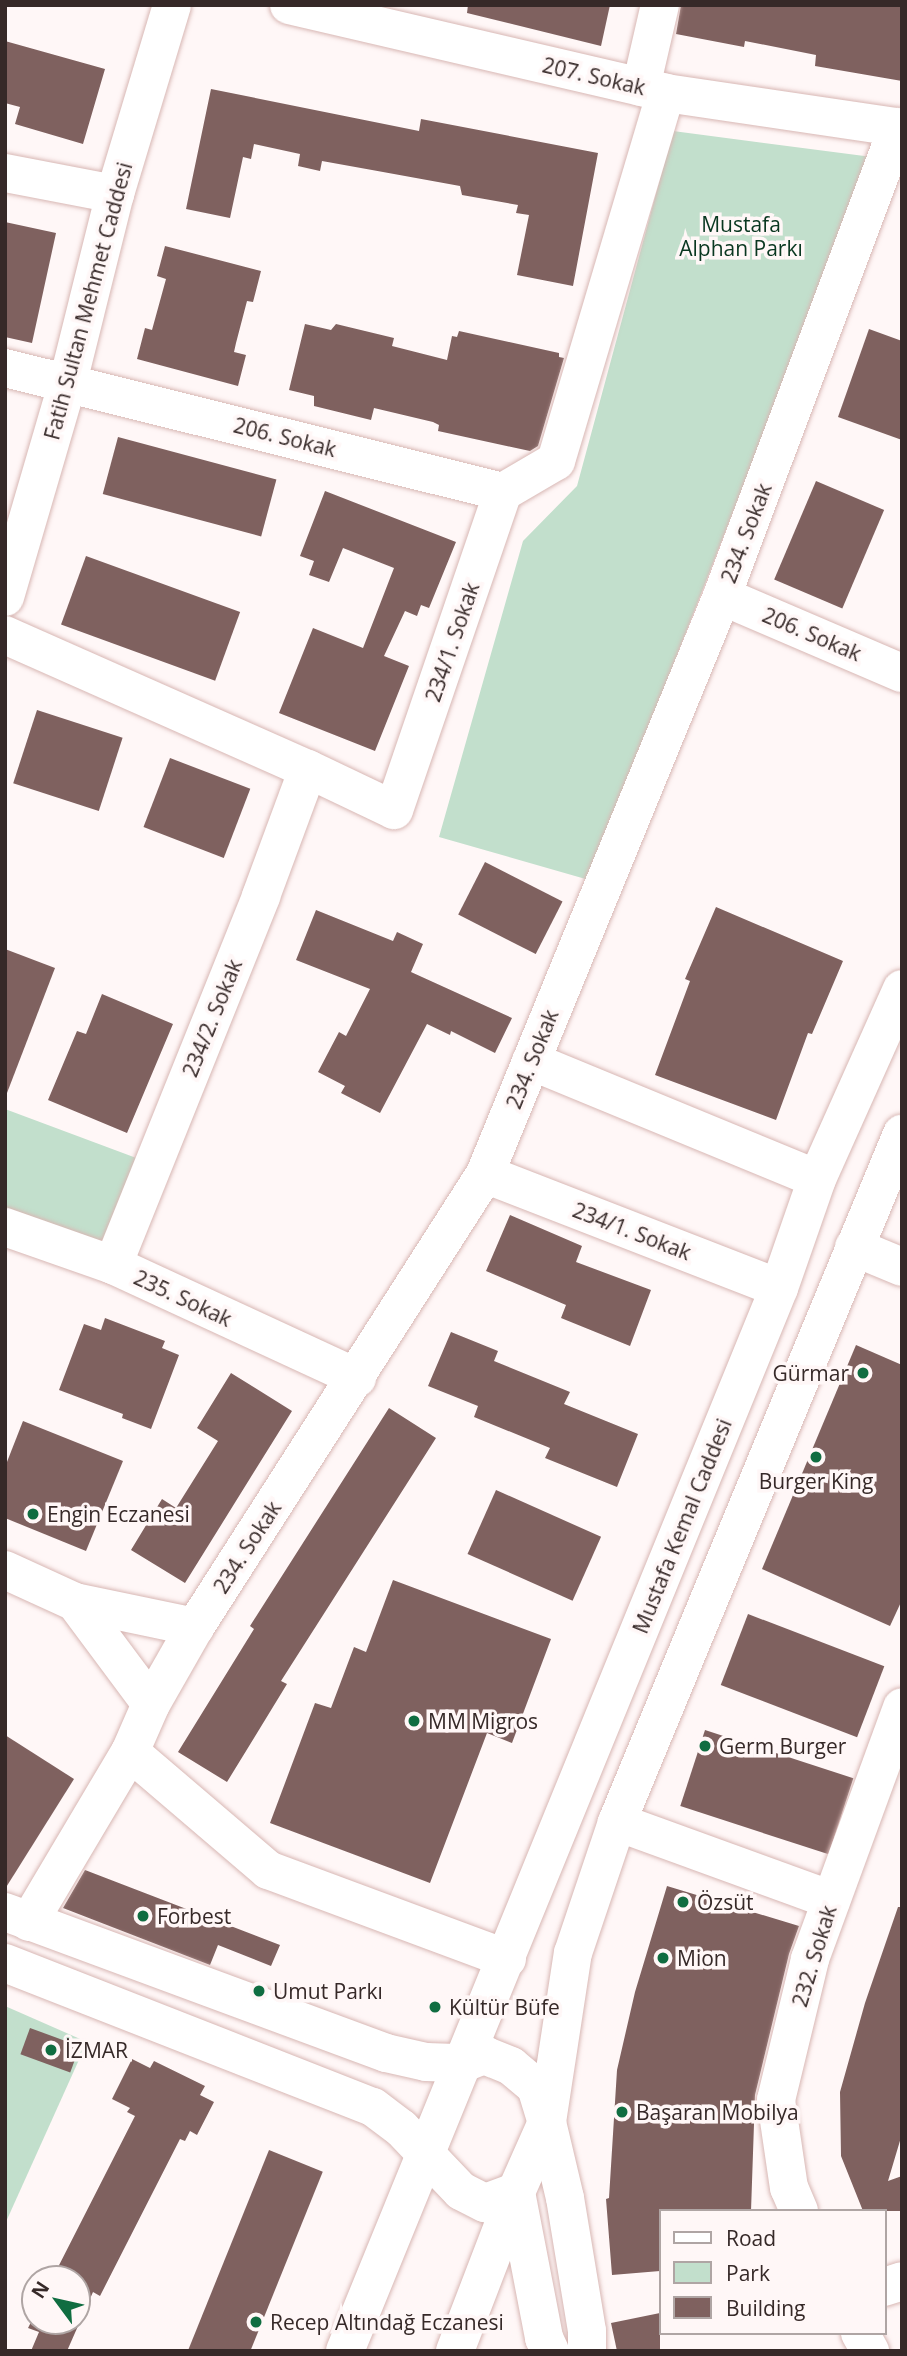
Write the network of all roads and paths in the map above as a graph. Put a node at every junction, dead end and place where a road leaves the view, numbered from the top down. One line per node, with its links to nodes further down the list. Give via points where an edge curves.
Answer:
1 (172, 5): 8 (street, Fatih Sultan Mehmet Caddesi)
2 (289, 5): 4 (street, 207. Sokak)
3 (660, 5): 5 (street)
4 (430, 21): 5 (street, 207. Sokak)
5 (653, 90): 6 (street, 207. Sokak); 11 (street, via 556,461)
6 (900, 127): 12 (street, 234. Sokak)
7 (5, 173): 8 (street)
8 (115, 194): 10 (street, Fatih Sultan Mehmet Caddesi)
9 (5, 368): 10 (street, 206. Sokak)
10 (68, 382): 11 (street, 206. Sokak); 13 (street, Fatih Sultan Mehmet Caddesi)
11 (503, 492): 16 (street, 234/1. Sokak, via 394,810)
12 (722, 596): 15 (street, 206. Sokak); 18 (street, 234. Sokak)
13 (5, 597)
14 (5, 635): 16 (street, 234/1. Sokak)
15 (902, 673)
16 (308, 769): 24 (street, 234/2. Sokak)
17 (902, 989): 21 (street, Mustafa Kemal Caddesi)
18 (531, 1062): 20 (street, 234. Sokak); 21 (street)
19 (902, 1134): 23 (street)
20 (485, 1174): 26 (street, 234/1. Sokak); 27 (street, 234. Sokak)
21 (817, 1180): 26 (street, Mustafa Kemal Caddesi)
22 (5, 1227): 24 (street, 235. Sokak)
23 (854, 1247): 25 (street); 34 (street)
24 (113, 1265): 27 (street, 235. Sokak)
25 (902, 1267)
26 (779, 1288): 37 (street, Mustafa Kemal Caddesi)
27 (357, 1378): 30 (street, 234. Sokak)
28 (5, 1570): 29 (street)
29 (75, 1602): 30 (street); 31 (street)
30 (195, 1627): 31 (street, 234. Sokak)
31 (151, 1704): 33 (street, 234. Sokak)
32 (901, 1712): 35 (street, 232. Sokak)
33 (130, 1752): 36 (street, 234. Sokak); 37 (street, via 268,1870)
34 (617, 1822): 35 (street); 40 (street, via 573,1953)
35 (831, 1900): 43 (street, 232. Sokak, via 810,1959 776,2100 789,2188)
36 (17, 1917): 39 (street, via 386,2053 426,2062)
37 (507, 1959): 39 (street, Mustafa Kemal Caddesi)
38 (5, 1963): 41 (street, via 373,2107 401,2128)
39 (464, 2063): 40 (street, via 484,2055 511,2066 536,2087); 41 (street)
40 (547, 2122): 42 (street); 48 (street, via 565,2198)
41 (424, 2154): 42 (street, via 461,2191 485,2203); 45 (street)
42 (516, 2192): 46 (street); 47 (street)
43 (798, 2209)
44 (861, 2335): 49 (street)
45 (345, 2351)
46 (455, 2351)
47 (550, 2351)
48 (587, 2351)
49 (870, 2351)

